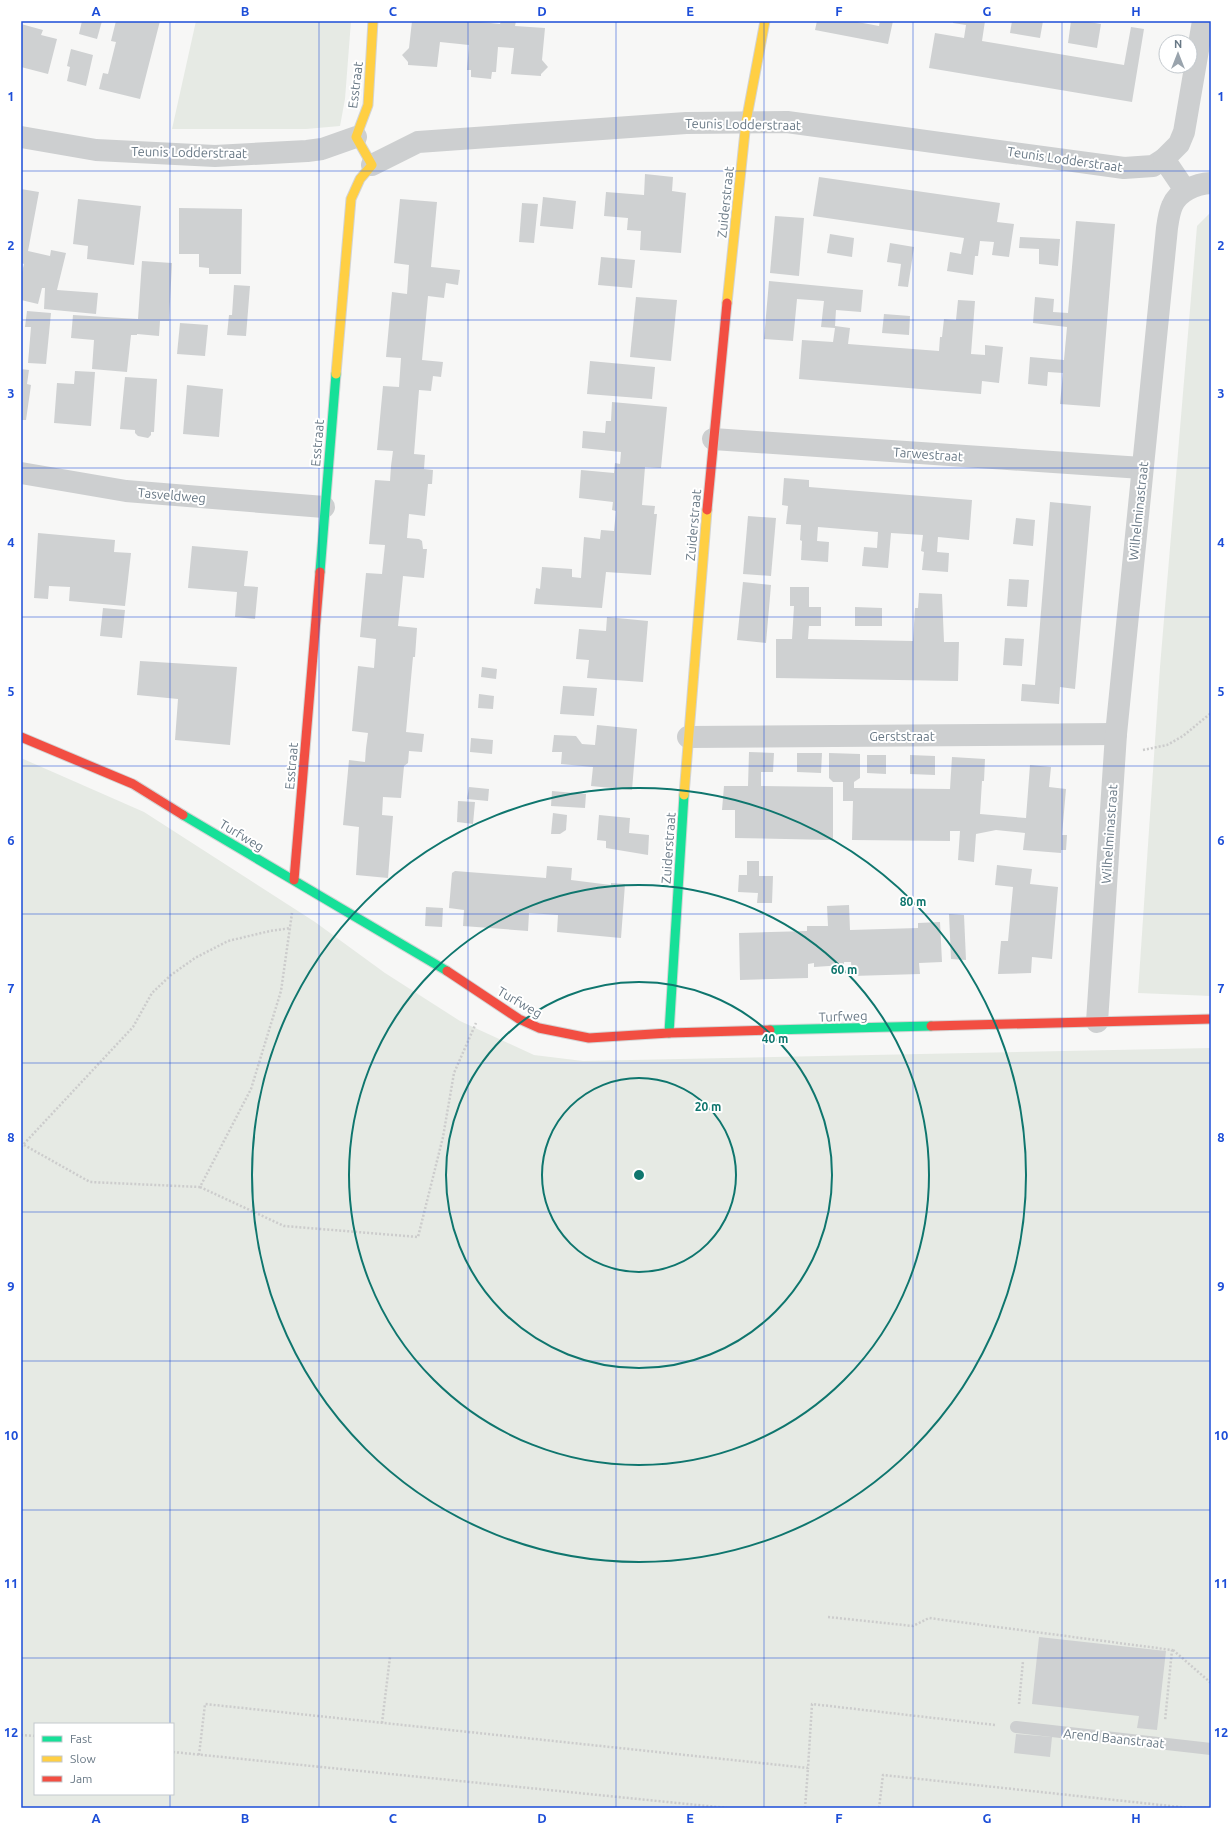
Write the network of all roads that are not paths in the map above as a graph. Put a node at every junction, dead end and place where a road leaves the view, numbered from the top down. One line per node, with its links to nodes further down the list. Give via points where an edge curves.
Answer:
1 (373, 21): 6 (street, Esstraat, via 368,105)
2 (765, 21): 4 (street, Zuiderstraat)
3 (1203, 21): 7 (street, via 1184,132 1179,144)
4 (746, 122): 7 (street, Teunis Lodderstraat, via 787,122 1124,168 1153,166); 8 (street, Teunis Lodderstraat, via 686,123 418,142); 11 (street, Zuiderstraat)
5 (21, 137): 6 (street, Teunis Lodderstraat, via 96,150 214,156 307,151)
6 (356, 137): 8 (street)
7 (1164, 159): 10 (street)
8 (372, 165): 14 (street, Esstraat, via 360,179 351,199)
9 (1211, 183): 10 (street, via 1198,184)
10 (1185, 190): 12 (street, Wilhelminastraat, via 1172,205 1167,228)
11 (714, 439): 12 (street, Tarwestraat); 16 (street, Zuiderstraat)
12 (1142, 468): 17 (street, Wilhelminastraat)
13 (21, 473): 14 (street, Tasveldweg, via 126,491)
14 (324, 507): 18 (street, Esstraat)
15 (21, 737): 18 (street, Turfweg, via 133,784)
16 (688, 737): 17 (street, Gerststraat); 21 (street, Zuiderstraat)
17 (1115, 742): 20 (street, Wilhelminastraat)
18 (294, 880): 21 (street, Turfweg, via 442,968 519,1019 539,1028 589,1038)
19 (1211, 1019): 20 (street, Turfweg)
20 (1097, 1022): 21 (street, Turfweg)
21 (669, 1033)
22 (1016, 1727): 23 (lane, Arend Baanstraat)
23 (1211, 1749)

